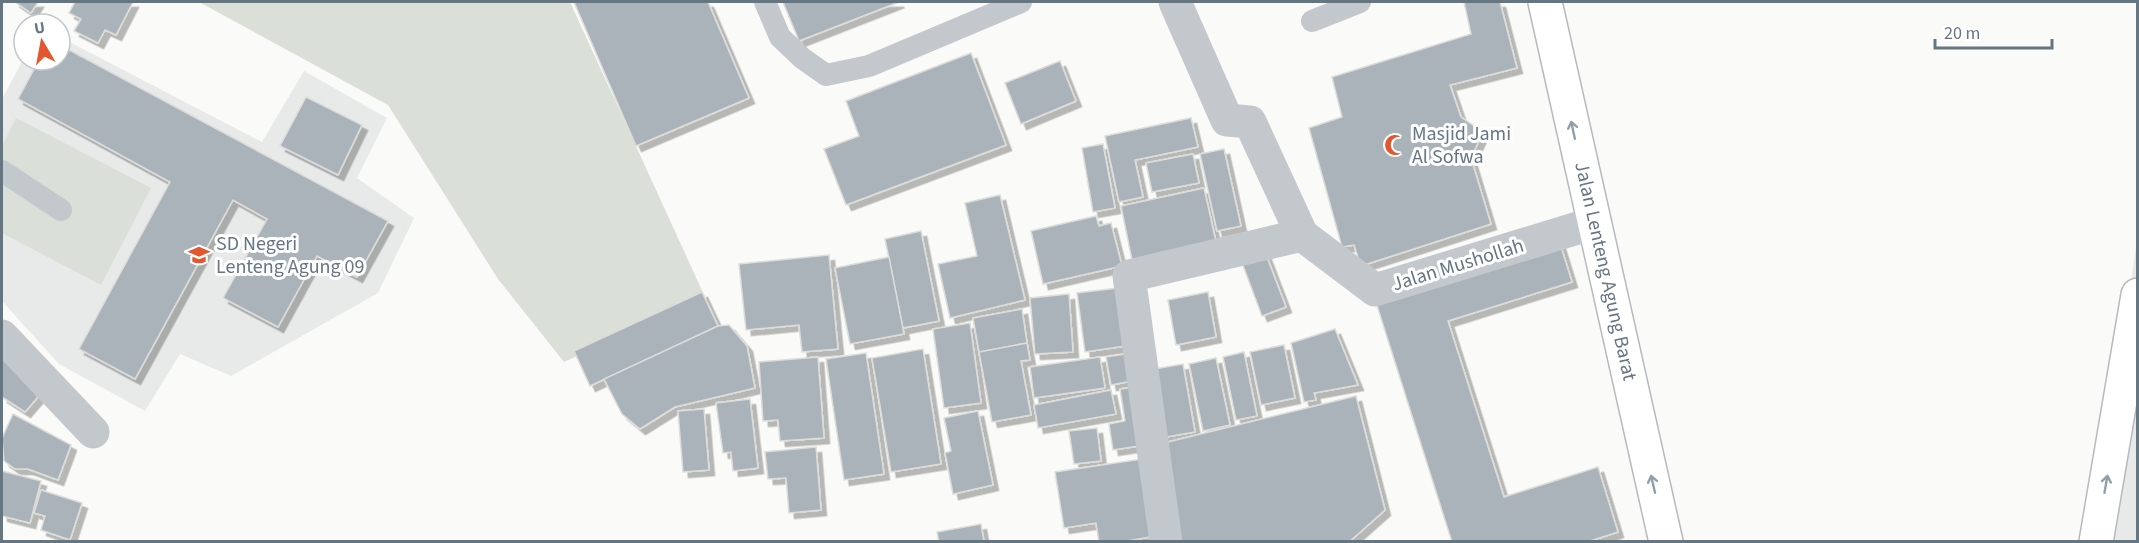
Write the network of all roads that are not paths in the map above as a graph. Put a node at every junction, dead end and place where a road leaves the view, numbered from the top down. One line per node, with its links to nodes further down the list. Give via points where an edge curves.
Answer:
1 (765, 2): 2 (lane, via 780,37 826,75 868,66)
2 (1021, 2)
3 (1175, 2): 10 (street, via 1227,120 1250,122)
4 (1360, 2): 6 (lane)
5 (1545, 2): 9 (main road, Jalan Lenteng Agung Barat, one-way to 5)
6 (1312, 21)
7 (2, 171): 8 (lane)
8 (61, 210)
9 (1594, 222): 10 (street, Jalan Mushollah, via 1375,291); 15 (main road, Jalan Lenteng Agung Barat, one-way to 9)
10 (1306, 237): 14 (street, via 1129,276)
11 (2138, 295): 16 (main road, one-way to 11)
12 (2, 336): 13 (street)
13 (93, 432)
14 (1166, 542)
15 (1666, 542)
16 (2096, 542)

